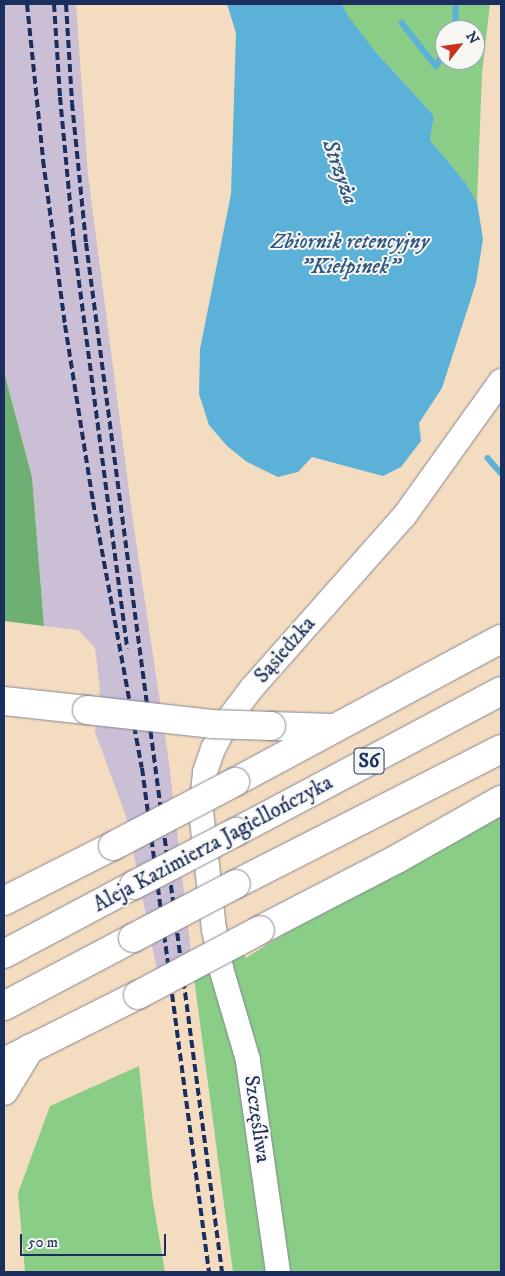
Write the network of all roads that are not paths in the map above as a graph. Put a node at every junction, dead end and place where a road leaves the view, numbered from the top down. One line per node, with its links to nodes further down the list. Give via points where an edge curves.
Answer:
1 (501, 381): 10 (street, Sąsiedzka, via 405,515 273,663 230,717 213,749 205,772 201,812)
2 (501, 639): 5 (highway)
3 (501, 691): 9 (highway, Aleja Kazimierza Jagiellończyka / S6, bridge)
4 (4, 701): 5 (highway, bridge, via 212,724)
5 (335, 728): 8 (highway, bridge)
6 (501, 749): 11 (highway, S6, bridge)
7 (501, 800): 12 (highway, bridge, via 397,859)
8 (4, 901)
9 (4, 954)
10 (221, 968): 15 (street, Szczęśliwa, via 248,1060)
11 (4, 1006)
12 (30, 1048): 13 (highway); 14 (highway)
13 (4, 1062)
14 (4, 1091)
15 (278, 1272)

